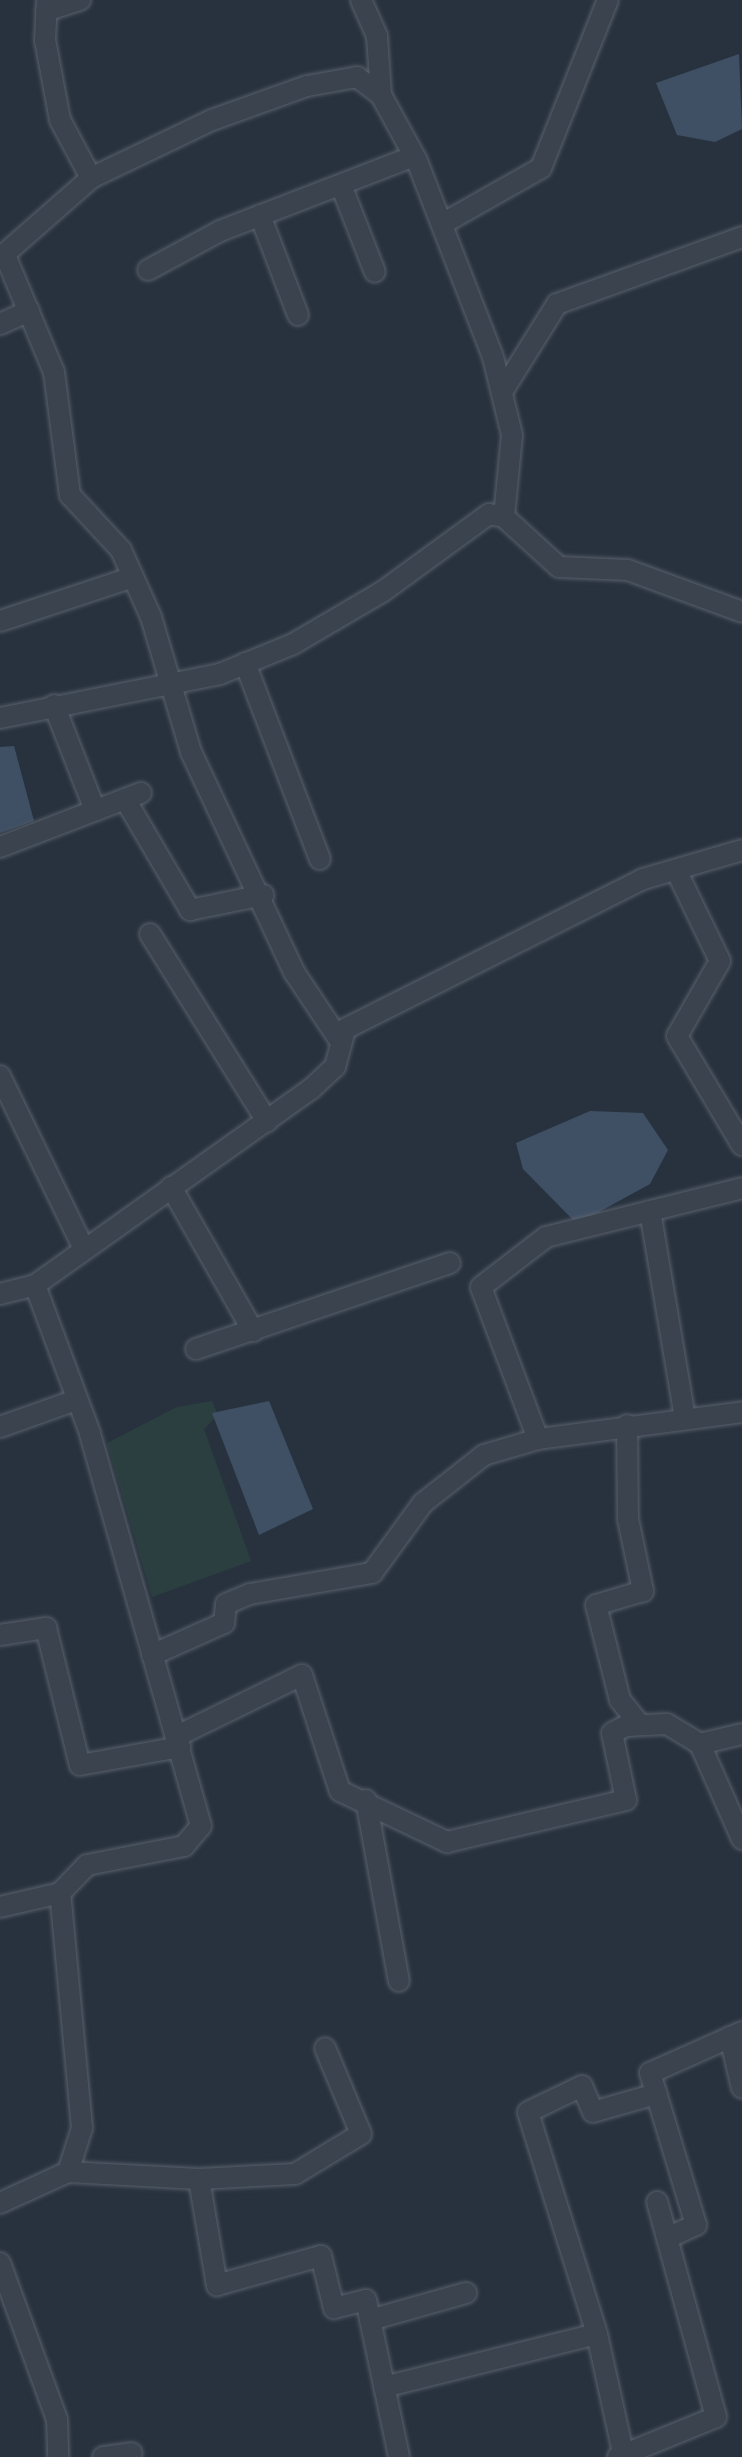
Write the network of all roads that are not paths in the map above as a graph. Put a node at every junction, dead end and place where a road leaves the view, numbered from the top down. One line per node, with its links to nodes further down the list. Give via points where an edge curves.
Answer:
1 (80, 0): 4 (street)
2 (361, 0): 5 (street, via 377,36)
3 (608, 0): 10 (street, via 541,168)
4 (46, 5): 7 (street, via 60,120)
5 (381, 95): 6 (street); 7 (street, via 357,77 307,86 212,120)
6 (414, 156): 8 (street); 10 (street)
7 (91, 178): 12 (street)
8 (341, 185): 9 (street); 14 (street)
9 (260, 215): 13 (street); 16 (street)
10 (442, 224): 18 (street)
11 (742, 237): 18 (street, via 557,304)
12 (2, 257): 15 (street)
13 (148, 270)
14 (375, 272)
15 (29, 311): 17 (street); 20 (street, via 54,372 70,495 106,529)
16 (298, 315)
17 (0, 324)
18 (502, 392): 19 (street, via 513,478)
19 (504, 517): 21 (street, via 559,567 628,570); 23 (street, via 479,516 351,612)
20 (133, 577): 22 (street); 24 (street)
21 (742, 612)
22 (0, 621)
23 (245, 663): 24 (street); 30 (street)
24 (167, 682): 25 (street); 32 (street, via 191,752)
25 (54, 705): 26 (street); 27 (street)
26 (0, 718)
27 (95, 810): 28 (street); 32 (street, via 133,796 190,910)
28 (0, 847)
29 (742, 850): 31 (street)
30 (320, 859)
31 (676, 870): 34 (street, via 643,879 365,1017); 37 (street, via 720,961 677,1036)
32 (263, 895): 34 (street, via 294,972)
33 (150, 934): 36 (street)
34 (338, 1038): 36 (street, via 335,1067)
35 (3, 1088): 41 (street)
36 (267, 1121): 38 (street)
37 (742, 1145)
38 (171, 1187): 41 (street); 45 (street)
39 (742, 1188): 40 (street)
40 (650, 1211): 49 (street); 52 (street, via 546,1237 481,1287)
41 (83, 1247): 43 (street)
42 (450, 1263): 45 (street)
43 (35, 1285): 44 (street); 47 (street)
44 (0, 1294)
45 (253, 1331): 46 (street)
46 (196, 1349)
47 (76, 1400): 51 (street); 54 (street)
48 (742, 1412): 49 (street)
49 (685, 1418): 50 (street)
50 (627, 1425): 52 (street); 55 (street, via 628,1519 643,1591 596,1605 620,1700)
51 (0, 1427)
52 (538, 1439): 54 (street, via 484,1455 423,1503 372,1573 250,1594 226,1604 224,1623)
53 (0, 1635): 57 (street, via 46,1628 80,1765)
54 (152, 1655): 57 (street)
55 (640, 1725): 58 (street, via 667,1724); 59 (street, via 612,1733 626,1800 608,1808 447,1842)
56 (742, 1734): 58 (street)
57 (179, 1741): 59 (street, via 302,1675 329,1772 340,1791); 61 (street, via 198,1838 87,1865)
58 (700, 1744): 60 (street)
59 (366, 1800): 63 (street)
60 (742, 1839)
61 (60, 1893): 62 (street); 68 (street, via 82,2128)
62 (0, 1907)
63 (399, 1981)
64 (736, 2034): 66 (street); 67 (street, via 650,2073)
65 (325, 2048): 69 (street, via 361,2134 295,2174)
66 (742, 2088)
67 (656, 2094): 72 (street, via 696,2225); 76 (street, via 593,2112 582,2086 528,2112)
68 (68, 2172): 69 (street); 71 (street)
69 (199, 2179): 75 (street, via 217,2285 321,2256 334,2308 366,2300)
70 (657, 2202): 72 (street)
71 (0, 2203)
72 (667, 2238): 79 (street, via 716,2417)
73 (0, 2263): 80 (street, via 57,2420)
74 (466, 2293): 75 (street)
75 (370, 2320): 77 (street)
76 (597, 2334): 77 (street); 79 (street)
77 (384, 2387): 82 (street)
78 (132, 2453): 81 (street)
79 (622, 2456)
80 (58, 2457)
81 (103, 2457)
82 (399, 2457)

